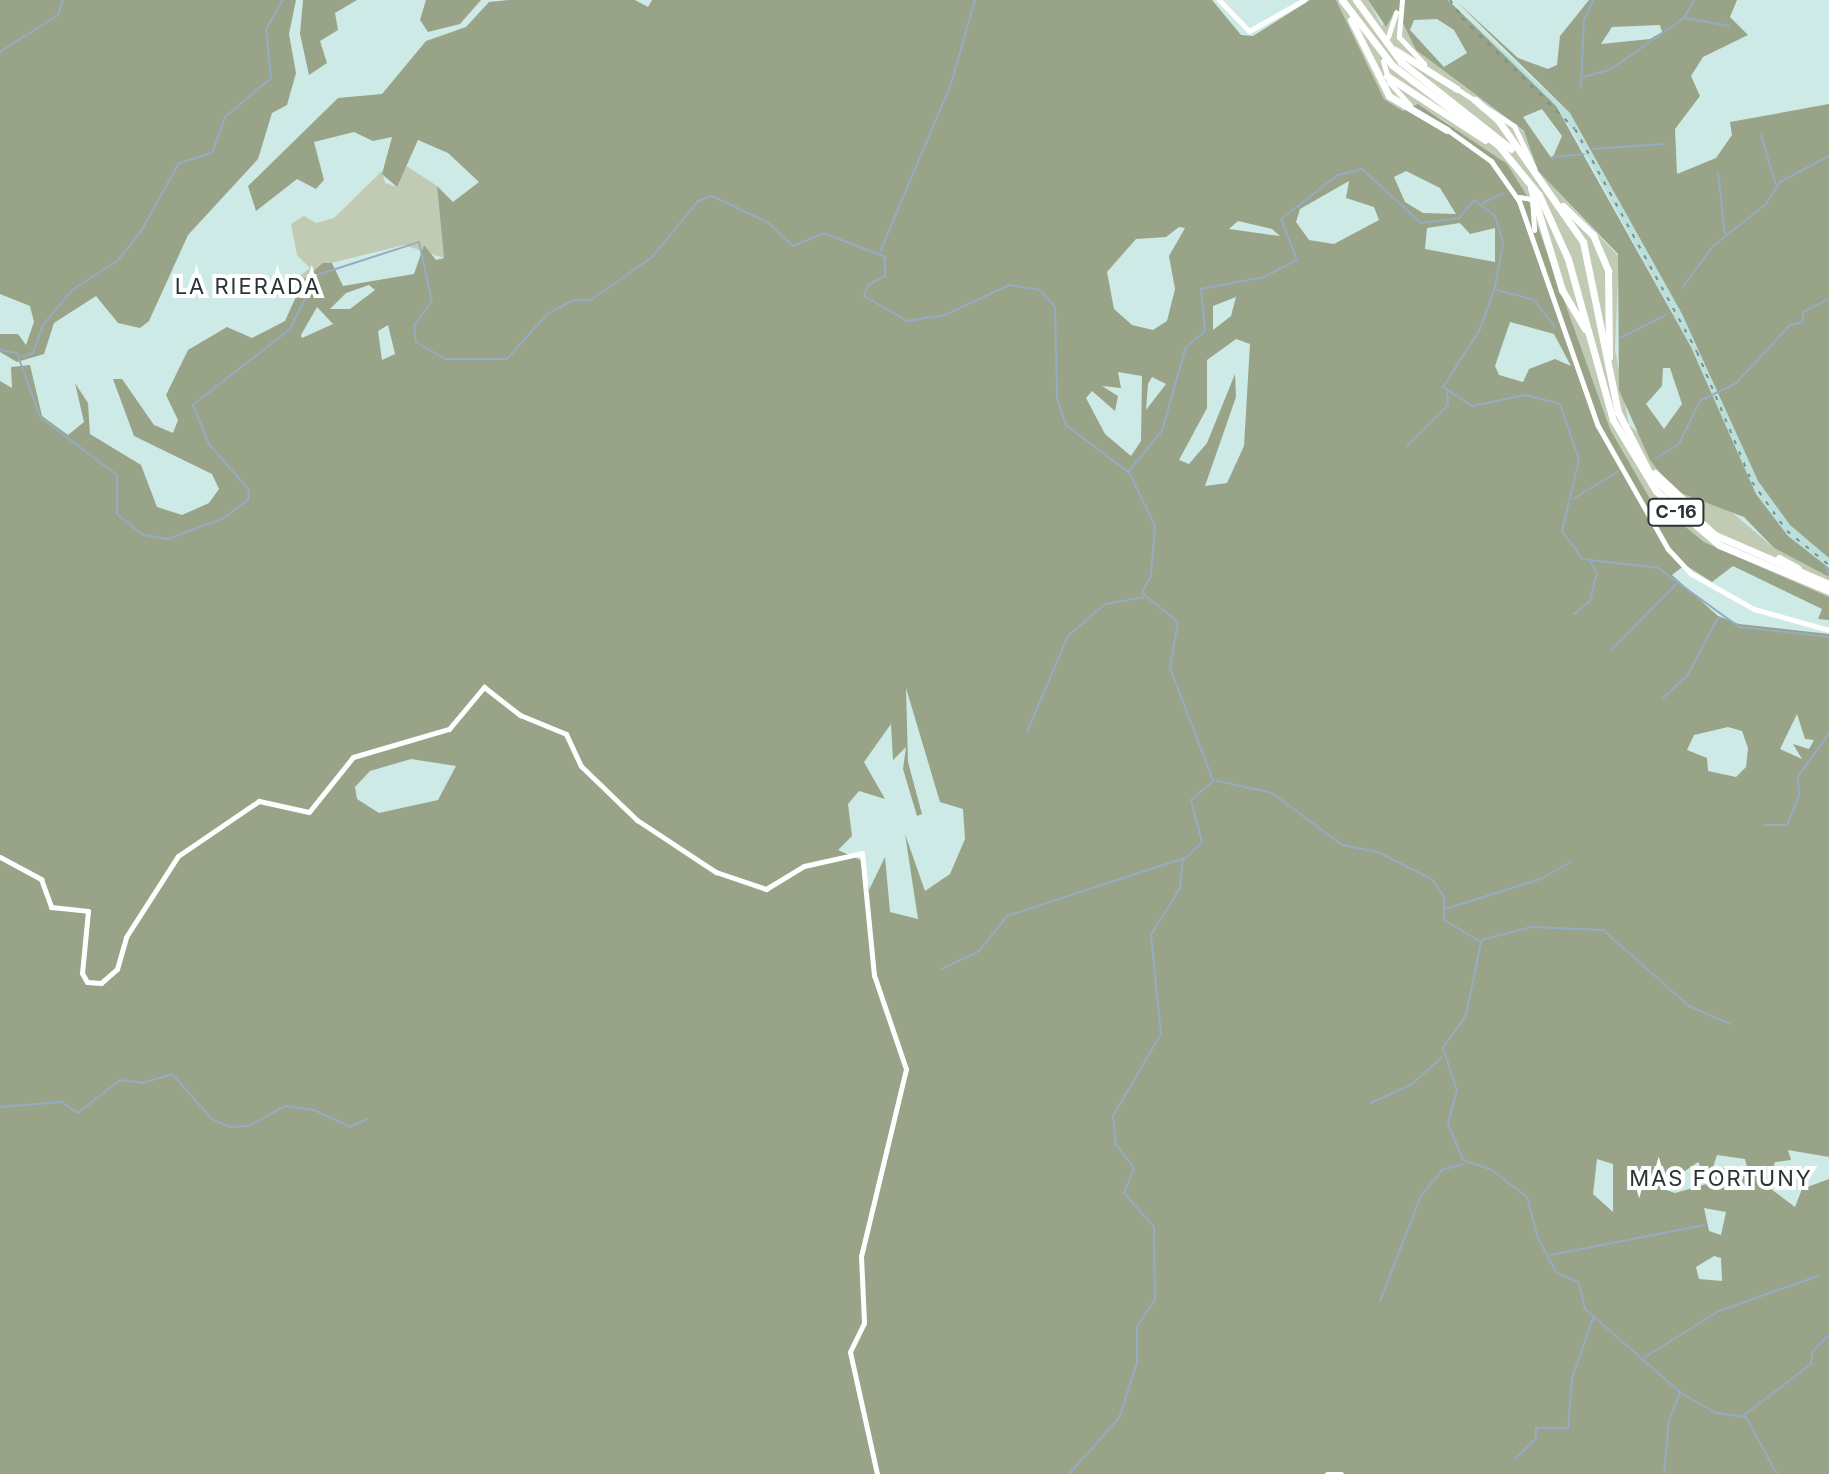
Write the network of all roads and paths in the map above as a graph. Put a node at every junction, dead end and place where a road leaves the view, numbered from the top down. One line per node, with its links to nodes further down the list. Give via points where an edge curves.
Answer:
1 (1219, 0): 2 (main road, via 1249,31)
2 (1304, 0)
3 (1342, 0): 11 (highway, via 1389,96); 12 (highway, C-16, via 1392,65)
4 (1358, 0): 9 (highway, via 1401,55); 12 (highway, C-16, via 1401,62)
5 (1402, 0): 6 (main road); 9 (main road, via 1401,41)
6 (1388, 37)
7 (1383, 61): 8 (main road)
8 (1387, 76): 11 (main road, via 1410,105); 12 (highway)
9 (1457, 89): 10 (main road)
10 (1475, 100): 12 (highway); 13 (main road, via 1520,132)
11 (1447, 130): 15 (main road, via 1480,151)
12 (1522, 165): 14 (highway, C-16); 16 (highway, C-16)
13 (1534, 168)
14 (1527, 179): 18 (highway, C-16, via 1566,253); 18 (highway, C-16, via 1562,290)
15 (1511, 187): 17 (main road); 17 (main road, via 1522,200 1532,199)
16 (1554, 199): 19 (highway, C-16, via 1592,268); 19 (highway, C-16, via 1587,227 1606,264)
17 (1539, 249): 26 (main road, via 1598,426 1668,549 1690,573 1754,609)
18 (1591, 340): 25 (highway, C-16, via 1622,439 1673,509 1735,553)
19 (1612, 383): 20 (highway, C-16)
20 (1641, 461): 21 (highway); 23 (highway, C-16, via 1674,502 1715,535)
21 (1688, 504)
22 (1779, 558): 23 (highway)
23 (1816, 579): 24 (highway, C-16)
24 (1829, 584)
25 (1829, 591)
26 (1829, 630)
27 (0, 857): 28 (main road, via 41,879 51,907 88,911 82,973 101,983 117,969 126,937 178,856 259,801 309,812 356,755 449,729 484,687 520,715 566,734 581,766 637,820 716,872 766,889 806,865 862,853 874,975 906,1069 862,1252 865,1317 850,1356)
28 (877, 1474)
29 (1327, 1474): 30 (main road)
30 (1341, 1474)

